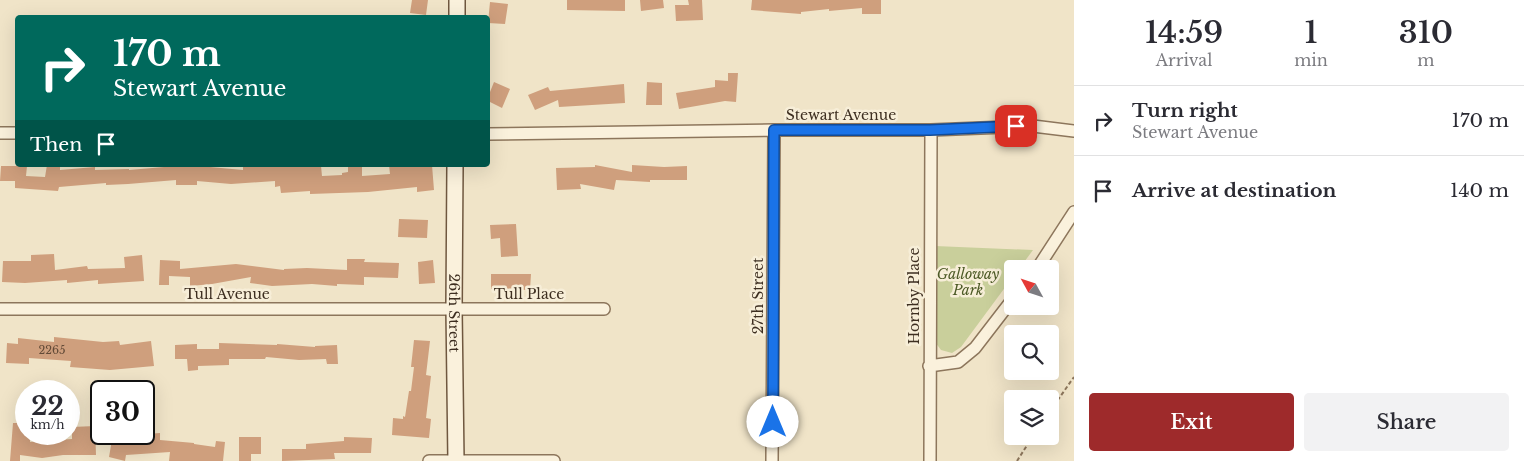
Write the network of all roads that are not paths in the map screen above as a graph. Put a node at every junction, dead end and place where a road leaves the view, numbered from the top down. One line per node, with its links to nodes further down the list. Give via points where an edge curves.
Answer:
1 (457, 0): 2 (street)
2 (457, 15)
3 (774, 130): 4 (street, Stewart Avenue); 8 (street, Stewart Avenue); 20 (street, 27th Street)
4 (930, 130): 5 (street, Stewart Avenue, via 1033,126); 16 (street, Hornby Place)
5 (1074, 131)
6 (0, 133): 7 (street)
7 (15, 133)
8 (490, 134)
9 (455, 167): 13 (street, 26th Street)
10 (1074, 212): 11 (street)
11 (1043, 260)
12 (0, 309): 13 (street, Tull Avenue)
13 (454, 309): 14 (street, Tull Place); 18 (street, 26th Street)
14 (604, 310)
15 (1004, 310): 16 (street, via 975,348 958,362)
16 (929, 366): 21 (street, Hornby Place)
17 (429, 461): 18 (street)
18 (456, 461): 19 (street)
19 (554, 461)
20 (772, 461)
21 (930, 461)

